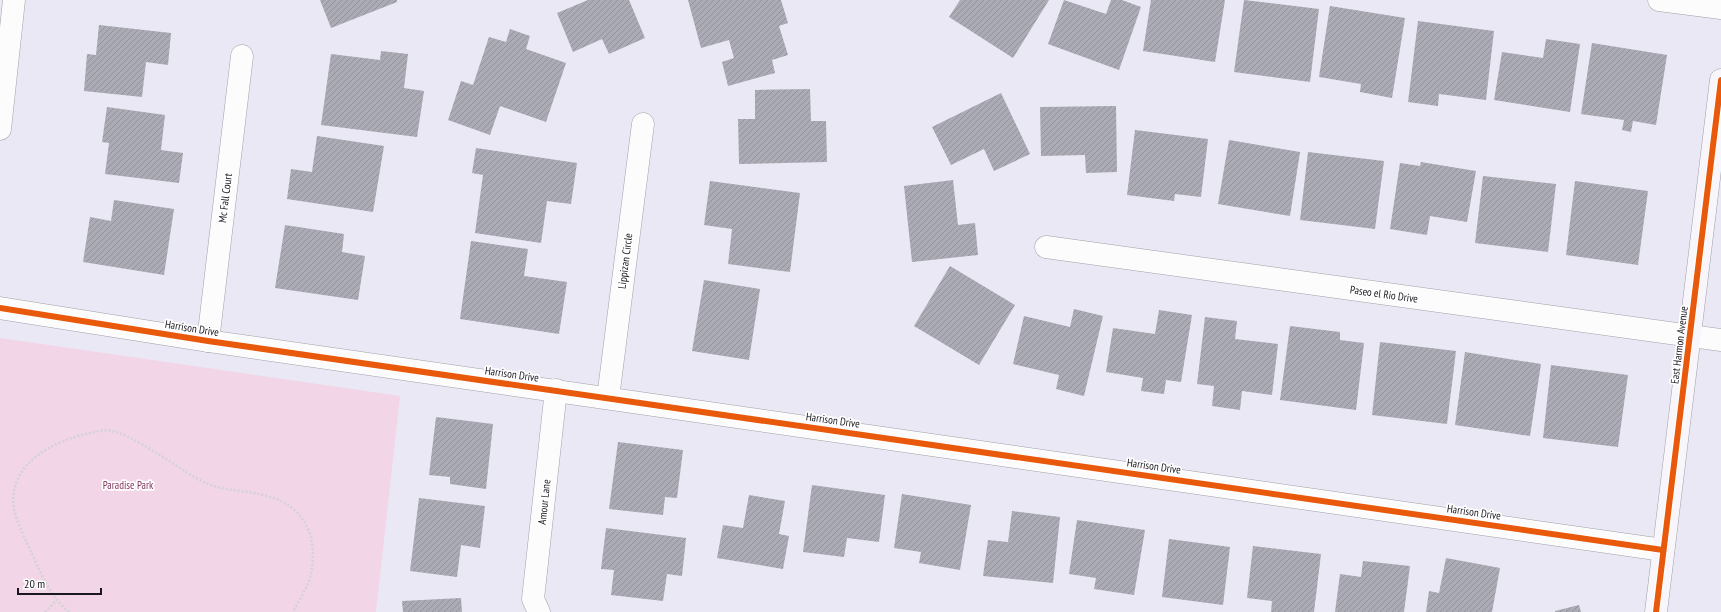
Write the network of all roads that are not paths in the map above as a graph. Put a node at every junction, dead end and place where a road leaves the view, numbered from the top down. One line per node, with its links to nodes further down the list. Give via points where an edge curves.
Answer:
1 (14, 0): 7 (street)
2 (1659, 0): 3 (street)
3 (1721, 8)
4 (242, 56): 12 (street, Mc Fall Court)
5 (1721, 80): 10 (main road, East Harmon Avenue)
6 (643, 124): 14 (street, Lippizan Circle)
7 (0, 129)
8 (1046, 247): 10 (street, Paseo el Rio Drive)
9 (0, 308): 12 (street, Harrison Drive)
10 (1690, 337): 11 (street, Paseo el Rio Drive); 15 (main road, East Harmon Avenue)
11 (1721, 340)
12 (208, 341): 13 (street, Harrison Drive)
13 (556, 390): 14 (street, Harrison Drive); 16 (street, Amour Lane, via 533,599)
14 (608, 398): 15 (street, Harrison Drive)
15 (1663, 550): 17 (main road, East Harmon Avenue)
16 (539, 612)
17 (1656, 612)

